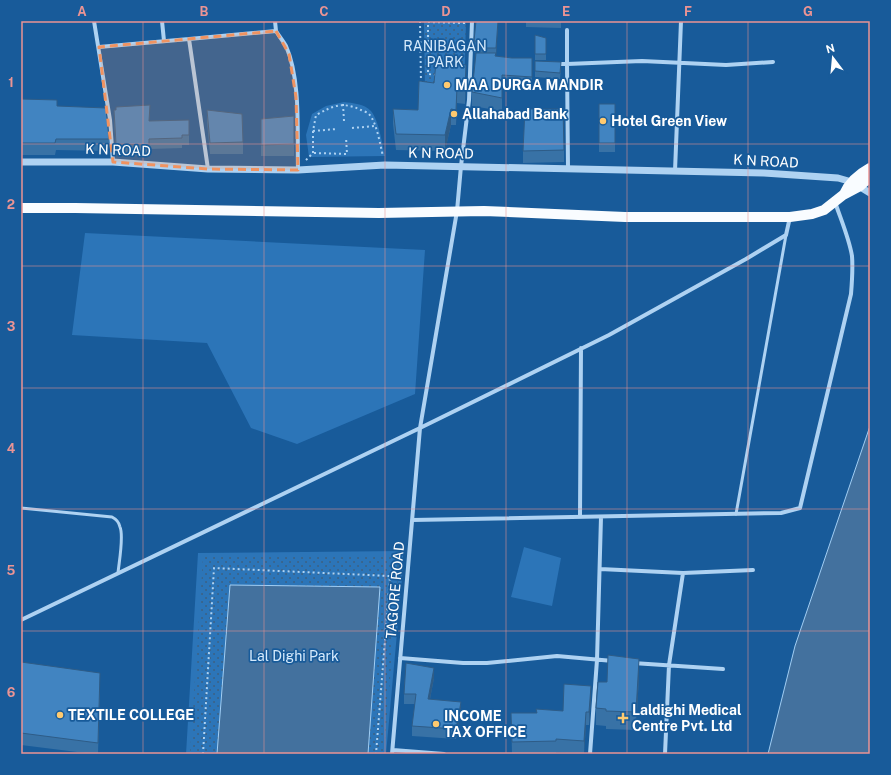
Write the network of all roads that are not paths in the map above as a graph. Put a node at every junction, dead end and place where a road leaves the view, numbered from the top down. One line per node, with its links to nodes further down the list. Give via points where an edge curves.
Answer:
1 (94, 21): 10 (street)
2 (162, 21): 9 (street)
3 (275, 21): 6 (street)
4 (472, 21): 13 (street, TAGORE ROAD)
5 (681, 21): 11 (street)
6 (276, 30): 8 (street); 23 (street, via 285,45 293,68)
7 (567, 30): 16 (street)
8 (189, 39): 9 (street); 22 (street)
9 (164, 41): 10 (street)
10 (99, 47): 18 (street, via 110,120)
11 (679, 62): 12 (street, via 726,65); 16 (street); 24 (street)
12 (772, 62)
13 (471, 63): 14 (street); 19 (street, TAGORE ROAD)
14 (478, 63)
15 (552, 64): 16 (street)
16 (567, 64): 20 (street)
17 (21, 162): 18 (street, K N ROAD)
18 (113, 162): 22 (street, K N ROAD)
19 (460, 166): 20 (street, K N ROAD); 23 (street, K N ROAD, via 385,165); 30 (street, TAGORE ROAD)
20 (568, 168): 24 (street, K N ROAD)
21 (870, 168): 26 (main road)
22 (208, 169): 23 (street, K N ROAD)
23 (298, 170)
24 (675, 170): 26 (street, K N ROAD, via 838,178)
25 (870, 177): 26 (main road)
26 (856, 184): 27 (street); 28 (main road)
27 (870, 193)
28 (839, 199): 31 (main road, via 824,210); 36 (street, via 852,257 850,294 800,508 781,513)
29 (21, 208): 30 (main road)
30 (457, 212): 31 (main road, via 528,212 625,217); 34 (street, TAGORE ROAD)
31 (790, 217): 32 (street)
32 (786, 235): 33 (street, via 671,301); 36 (lane)
33 (581, 348): 34 (street); 38 (street)
34 (420, 428): 39 (street, TAGORE ROAD); 42 (street)
35 (21, 508): 42 (lane, via 112,517 121,527)
36 (736, 514): 37 (street)
37 (601, 516): 38 (street); 40 (street)
38 (580, 517): 39 (street)
39 (412, 520): 45 (street, TAGORE ROAD)
40 (600, 569): 43 (street); 46 (street)
41 (752, 570): 43 (street)
42 (118, 573): 44 (street)
43 (684, 573): 49 (street)
44 (21, 620)
45 (400, 658): 46 (street, via 463,663 557,656); 51 (street, TAGORE ROAD)
46 (597, 660): 47 (street); 53 (street)
47 (619, 662)
48 (626, 662): 49 (street)
49 (669, 665): 50 (street); 54 (street)
50 (723, 668)
51 (393, 752): 52 (street)
52 (444, 754)
53 (590, 754)
54 (665, 754)

